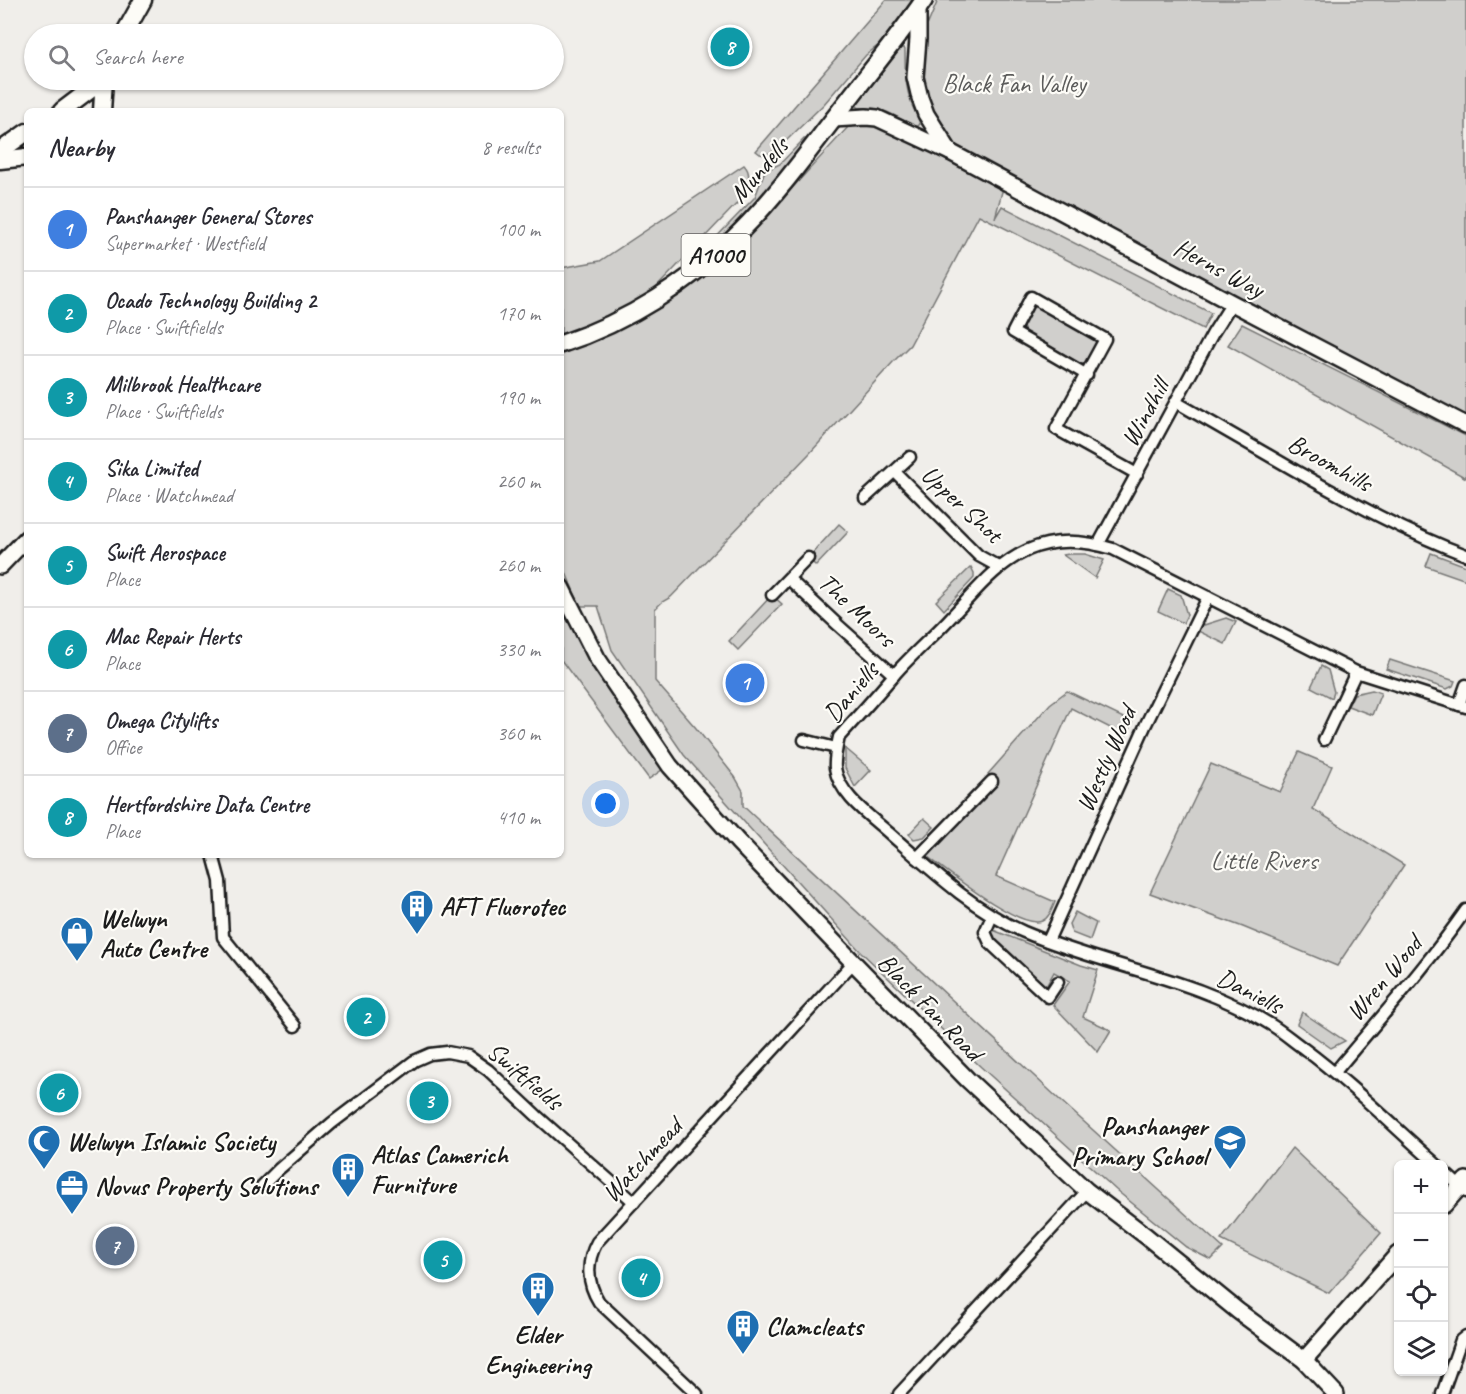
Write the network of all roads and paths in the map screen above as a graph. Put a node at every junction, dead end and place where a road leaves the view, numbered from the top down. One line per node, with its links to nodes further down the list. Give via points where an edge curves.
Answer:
1 (143, 0): 3 (main road)
2 (921, 5): 8 (main road, Mundells / A1000); 11 (main road, Herns Way, via 915,77 926,114)
3 (130, 24)
4 (90, 90): 6 (main road)
5 (103, 90): 7 (main road)
6 (66, 108)
7 (102, 108)
8 (833, 119): 11 (main road, Herns Way, via 877,118); 15 (main road, Mundells / A1000, via 766,204 710,260 640,308)
9 (24, 134): 10 (main road)
10 (0, 151)
11 (950, 152): 14 (main road, Herns Way)
12 (24, 157): 13 (main road)
13 (0, 160)
14 (1232, 303): 17 (street, Windhill); 18 (main road, Herns Way)
15 (564, 343)
16 (1087, 375): 16 (street, via 1013,332 1031,297 1105,339); 21 (street, via 1056,429)
17 (1176, 402): 21 (street, Windhill); 25 (street, Broomhills, via 1340,496)
18 (1466, 425)
19 (910, 457): 20 (street)
20 (895, 472): 22 (street); 28 (street, Upper Shot, via 979,556)
21 (1137, 474): 24 (street, Windhill)
22 (865, 498)
23 (24, 541): 27 (main road)
24 (1098, 545): 28 (street, Daniells, via 1075,541 1043,545); 32 (street, Daniells)
25 (1466, 555)
26 (808, 558): 29 (street)
27 (0, 566)
28 (999, 567): 34 (street, Daniells)
29 (789, 579): 31 (street); 34 (street, The Moors)
30 (564, 593): 46 (main road, Black Fan Road, via 597,658 670,766)
31 (772, 595)
32 (1208, 597): 33 (street, Daniells); 45 (street, Westly Wood)
33 (1356, 672): 36 (street, Daniells); 38 (street)
34 (894, 675): 39 (street, Daniells, via 840,737)
35 (1466, 685): 36 (street)
36 (1463, 706)
37 (804, 740): 39 (street)
38 (1324, 740)
39 (836, 748): 42 (street, Daniells, via 835,768 844,791)
40 (992, 781): 42 (street)
41 (214, 858): 48 (street, via 220,881 223,937)
42 (917, 858): 44 (street, Daniells)
43 (1466, 910): 49 (street, Wren Wood)
44 (992, 916): 45 (street, Daniells); 47 (street, via 985,932 990,943 1048,997)
45 (1048, 941): 49 (street, Daniells, via 1178,982 1238,1007 1274,1026)
46 (854, 963): 54 (main road, Black Fan Road, via 968,1080); 56 (street, Watchmead)
47 (1058, 982)
48 (295, 1026)
49 (1335, 1072): 50 (street, Daniells)
50 (1432, 1160)
51 (1448, 1175): 53 (street)
52 (262, 1186): 56 (street, Swiftfields, via 332,1123 414,1061 447,1052 468,1056 489,1070)
53 (1464, 1186): 55 (main road)
54 (1087, 1191): 59 (main road, Black Fan Road); 61 (street)
55 (1448, 1200)
56 (634, 1202): 60 (street, Watchmead, via 591,1253 589,1278 593,1292)
57 (1394, 1259): 59 (main road)
58 (1466, 1336): 63 (street, via 1461,1340)
59 (1304, 1360): 62 (main road, Black Fan Road)
60 (697, 1394)
61 (899, 1394)
62 (1336, 1394)
63 (1442, 1394)

